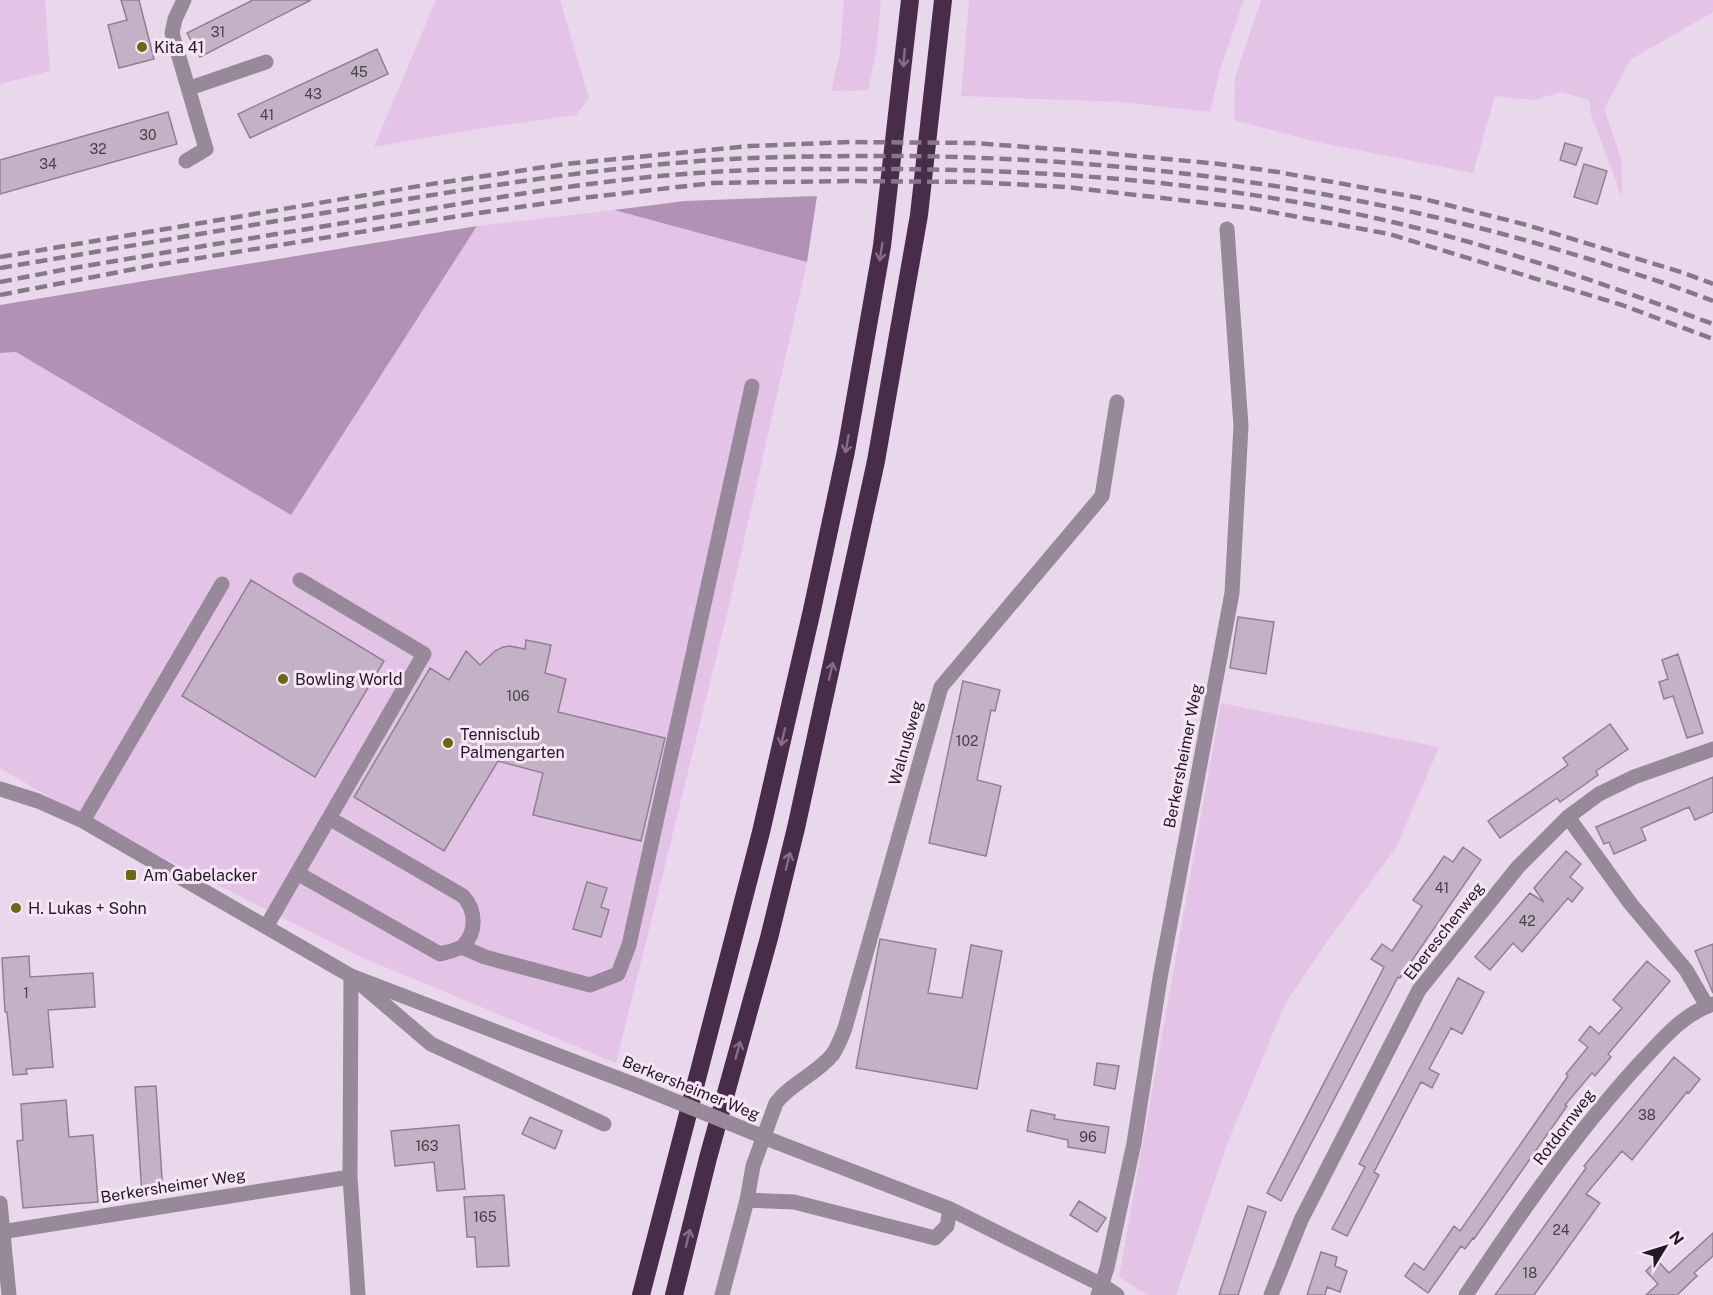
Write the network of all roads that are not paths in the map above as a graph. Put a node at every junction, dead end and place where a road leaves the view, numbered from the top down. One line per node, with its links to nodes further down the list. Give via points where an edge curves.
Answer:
1 (184, 0): 5 (street, via 172,33)
2 (910, 0): 31 (highway, one-way to 31, via 882,246 810,621 761,832)
3 (943, 0): 32 (highway, one-way to 3, via 796,828 876,461 919,215)
4 (266, 62): 5 (street)
5 (190, 87): 6 (street, via 206,149)
6 (186, 161)
7 (1227, 229): 28 (street, Berkersheimer Weg, via 1241,426 1232,593 1160,978 1134,1143)
8 (752, 386): 19 (street, via 629,945 618,974 590,985 485,957)
9 (1118, 402): 24 (street, Walnußweg, via 1102,496 941,687 845,1028 833,1053 781,1096 770,1115 753,1166)
10 (300, 580): 15 (street, via 424,654)
11 (222, 584): 16 (street)
12 (1713, 749): 14 (street, Ebereschenweg, via 1634,777 1599,794)
13 (0, 789): 16 (street, Berkersheimer Weg)
14 (1568, 817): 21 (street); 35 (street, Ebereschenweg, via 1518,867 1419,990 1301,1220)
15 (329, 818): 17 (street); 19 (street, via 463,896 475,925)
16 (83, 821): 18 (street, Berkersheimer Weg)
17 (297, 873): 18 (street); 19 (street, via 440,954)
18 (266, 927): 20 (street, Berkersheimer Weg)
19 (462, 947)
20 (351, 976): 22 (street, via 431,1044); 23 (street); 26 (street, Berkersheimer Weg, bridge)
21 (1710, 1005): 36 (street, Rotdornweg, via 1677,1023 1611,1095 1522,1211)
22 (604, 1124)
23 (350, 1177): 27 (street, Berkersheimer Weg); 30 (street)
24 (747, 1200): 26 (street, via 794,1203 935,1238 947,1226); 33 (street)
25 (0, 1205): 27 (street)
26 (950, 1209): 28 (street, Berkersheimer Weg)
27 (2, 1232): 29 (street)
28 (1100, 1290): 34 (street, Berkersheimer Weg)
29 (9, 1295)
30 (358, 1295)
31 (641, 1295)
32 (674, 1295)
33 (722, 1295)
34 (1117, 1295)
35 (1271, 1295)
36 (1466, 1295)

